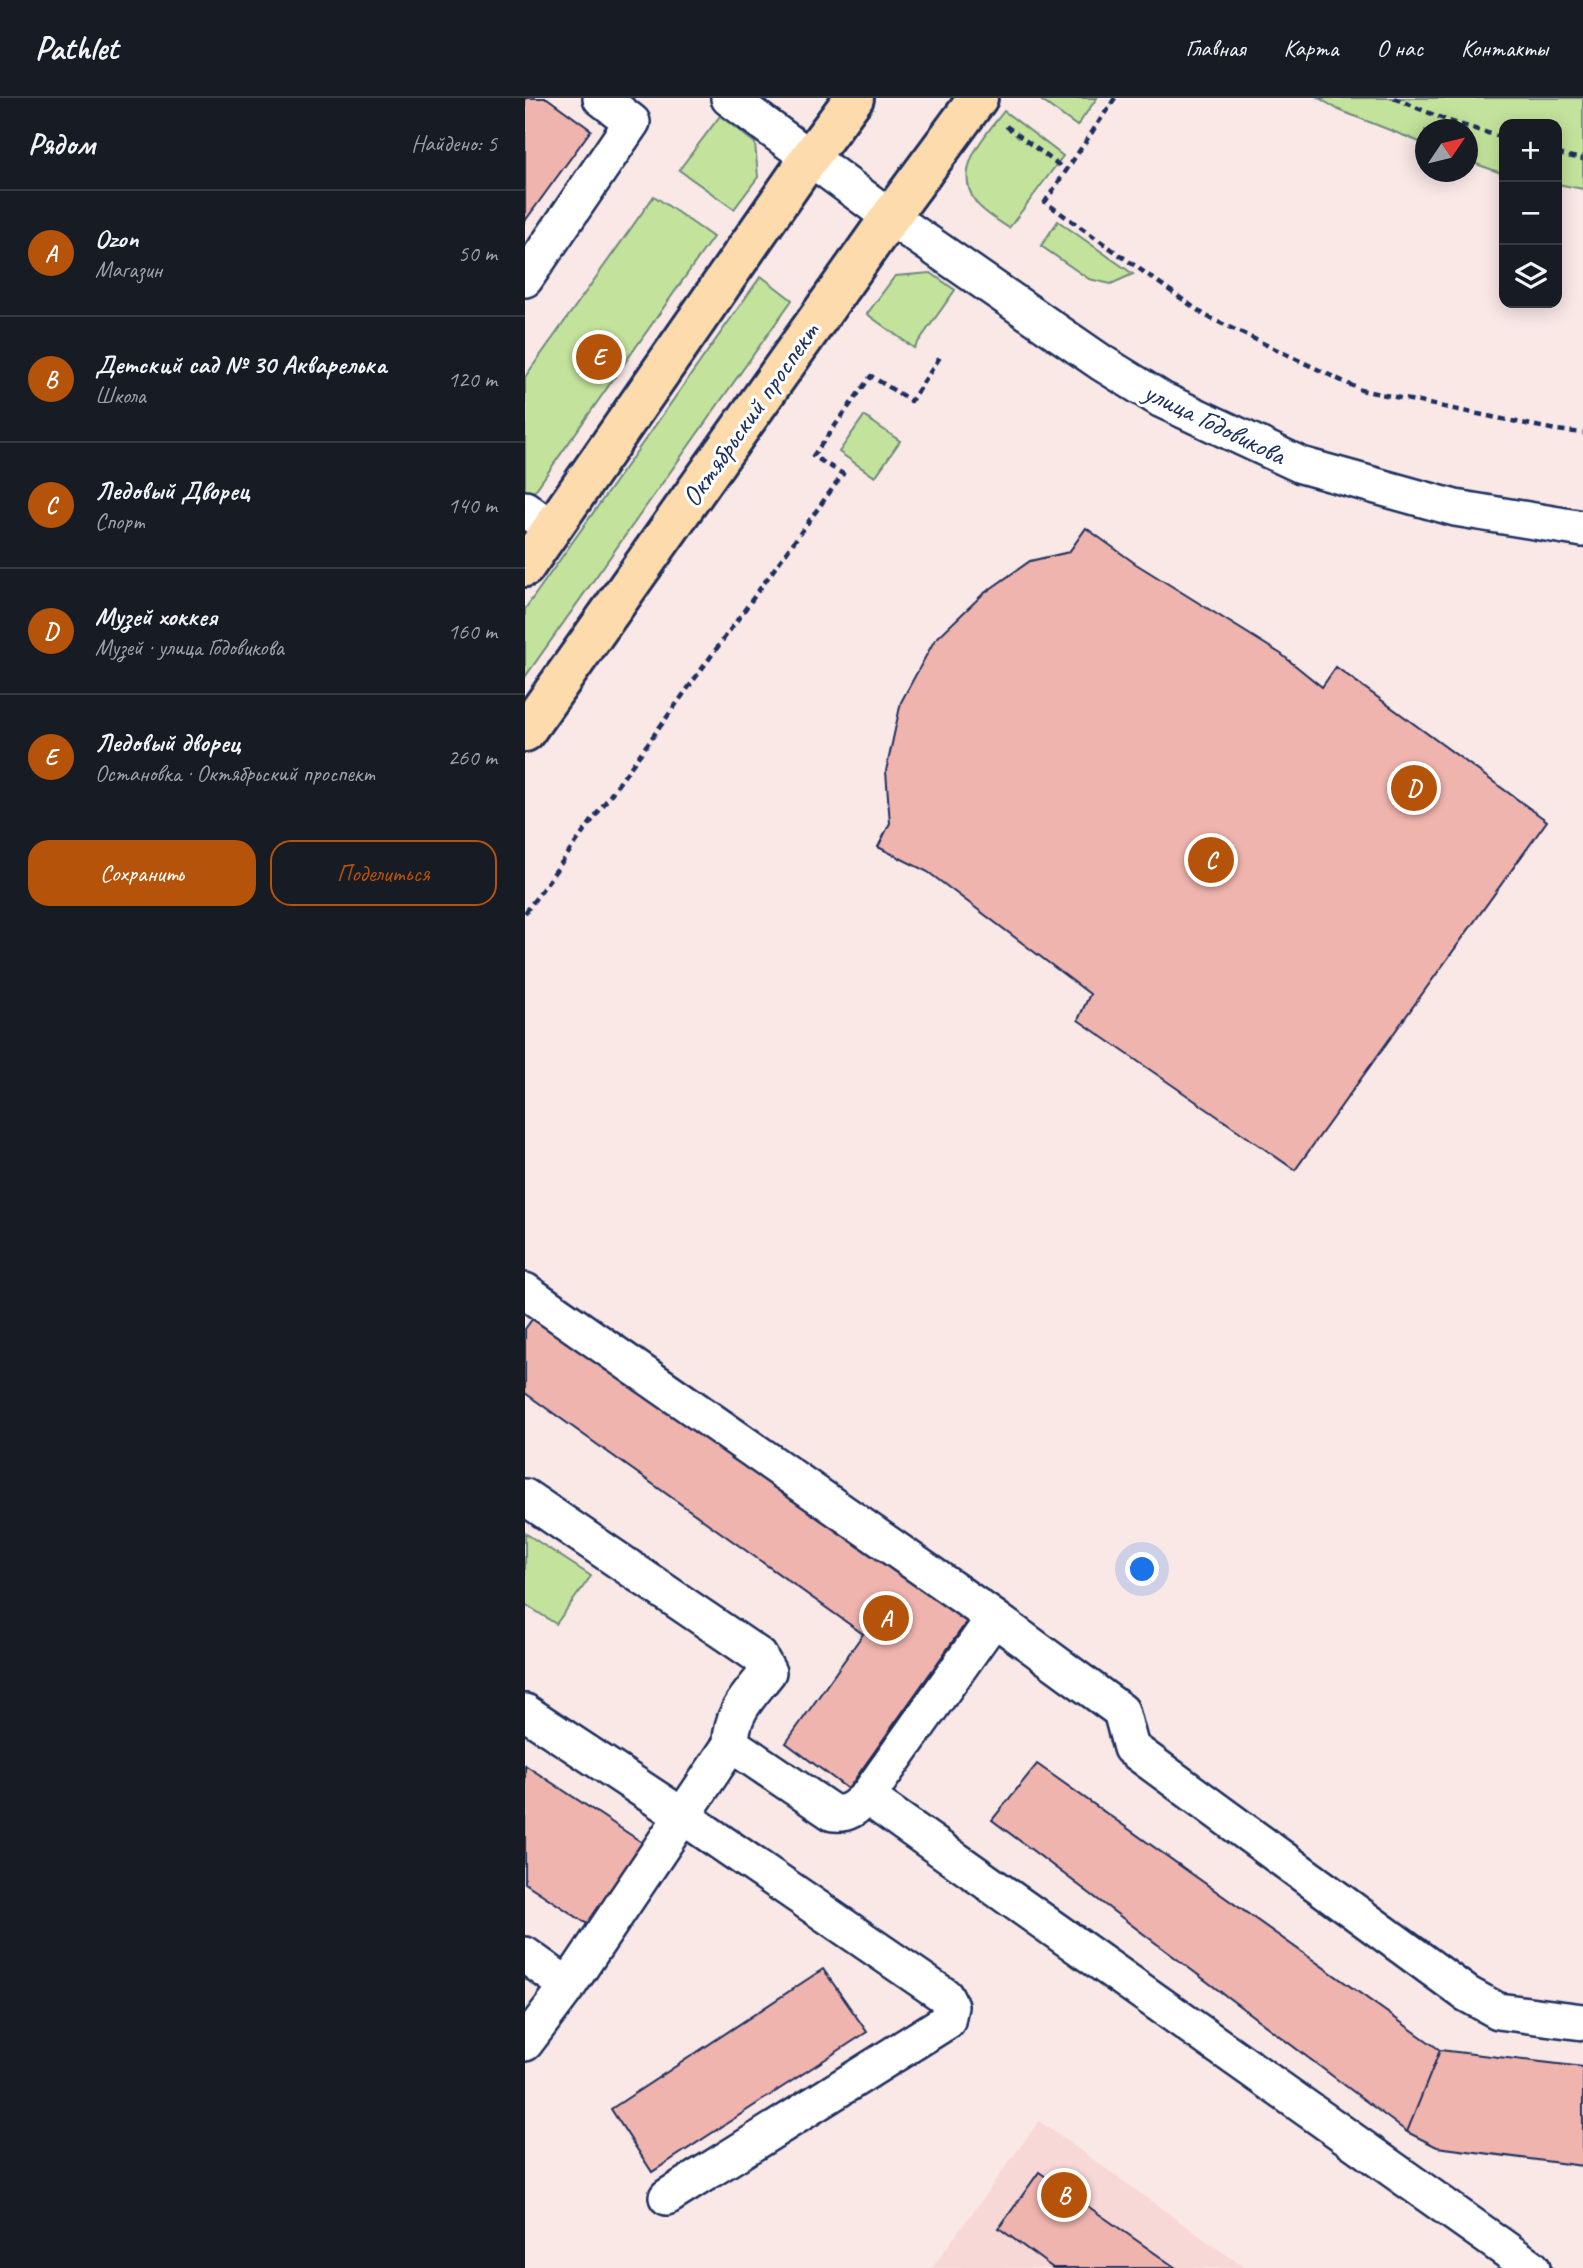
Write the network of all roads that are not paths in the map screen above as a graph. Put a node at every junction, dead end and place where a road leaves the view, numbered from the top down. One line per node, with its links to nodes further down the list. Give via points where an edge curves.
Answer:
1 (601, 98): 7 (street, via 632,122)
2 (729, 98): 5 (street, улица Годовикова)
3 (855, 98): 5 (main road)
4 (978, 98): 6 (main road, Октябрьский проспект)
5 (810, 157): 6 (street, улица Годовикова); 8 (main road)
6 (890, 217): 9 (street, улица Годовикова, via 1162,400 1301,465 1455,508); 11 (main road, Октябрьский проспект)
7 (525, 279)
8 (538, 519): 10 (main road)
9 (1583, 529)
10 (525, 566)
11 (525, 732)
12 (525, 1291): 14 (street)
13 (525, 1497): 16 (street, via 759,1656 768,1672 738,1710)
14 (994, 1618): 17 (street); 21 (street, via 1121,1711 1131,1748 1467,1994 1498,2011)
15 (525, 1712): 18 (street)
16 (731, 1744): 17 (street, via 833,1813 853,1810); 18 (street)
17 (867, 1797): 24 (street)
18 (684, 1817): 20 (street); 23 (street, via 946,1996 950,2006 947,2021)
19 (525, 1955): 20 (street)
20 (568, 1986): 22 (street)
21 (1583, 2022)
22 (525, 2043)
23 (667, 2197)
24 (1532, 2268)

